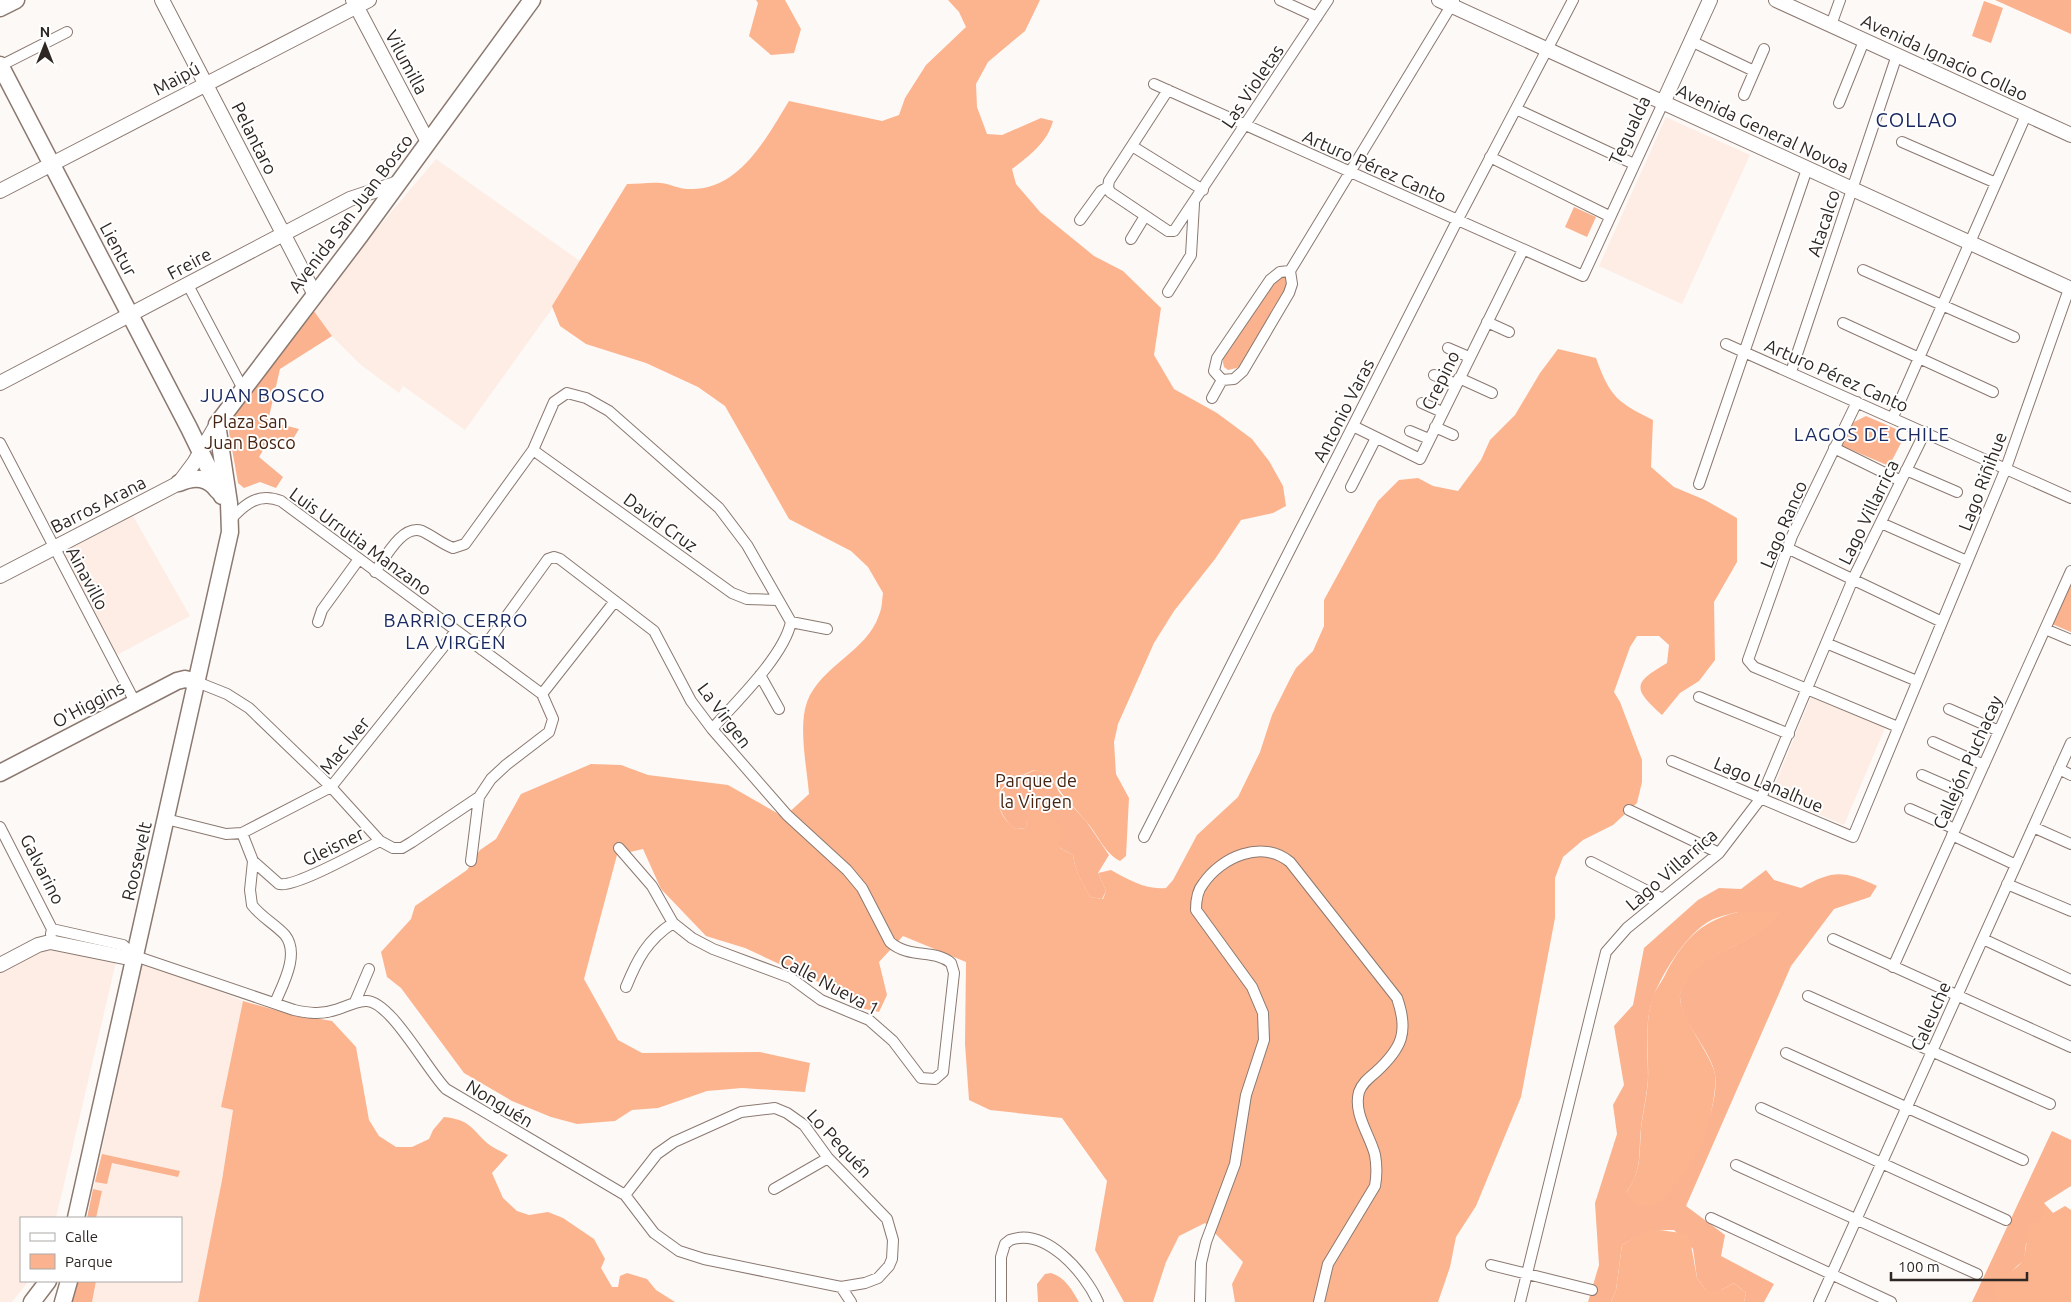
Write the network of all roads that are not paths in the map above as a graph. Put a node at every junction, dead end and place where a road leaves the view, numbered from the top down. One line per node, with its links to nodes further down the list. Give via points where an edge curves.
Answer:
1 (16, 0): 12 (main road)
2 (162, 0): 23 (main road, Pelantaro)
3 (532, 0): 33 (main road, Avenida San Juan Bosco)
4 (1280, 0): 13 (street)
5 (1328, 0): 13 (street, Las Violetas)
6 (1572, 0): 18 (street, Antonio Varas)
7 (1710, 0): 16 (main road, Tegualda)
8 (1776, 0): 14 (main road, Avenida Ignacio Collao)
9 (1840, 0): 14 (street)
10 (360, 2): 23 (main road, Maipú); 33 (main road, Vilumilla)
11 (1448, 2): 18 (main road, Avenida General Novoa); 40 (street)
12 (0, 8)
13 (1317, 17): 31 (street, Las Violetas)
14 (1831, 25): 17 (main road, Avenida Ignacio Collao)
15 (67, 32): 21 (street)
16 (1691, 41): 22 (street); 27 (main road, Tegualda)
17 (1864, 41): 20 (main road, Avenida Ignacio Collao); 28 (street)
18 (1547, 49): 27 (main road, Avenida General Novoa); 29 (street, Antonio Varas)
19 (1764, 49): 22 (street)
20 (1897, 56): 30 (main road, Avenida Ignacio Collao); 44 (street, Atacalco)
21 (0, 65): 37 (main road, Lientur)
22 (1754, 71): 26 (street)
23 (205, 83): 37 (main road, Maipú); 52 (main road, Pelantaro)
24 (1154, 84): 25 (street, Arturo Pérez Canto)
25 (1168, 90): 31 (street, Arturo Pérez Canto); 35 (street)
26 (1744, 95)
27 (1662, 103): 38 (street, Tegualda); 39 (main road, Avenida General Novoa)
28 (1839, 103)
29 (1516, 109): 36 (street, Antonio Varas); 38 (street)
30 (2026, 115): 32 (main road, Avenida Ignacio Collao); 42 (street)
31 (1245, 125): 40 (street, Arturo Pérez Canto); 46 (street, Las Violetas)
32 (2071, 136)
33 (428, 142): 41 (main road, Avenida San Juan Bosco)
34 (1902, 142): 42 (street)
35 (1132, 146): 43 (street); 46 (street)
36 (1490, 157): 49 (street); 51 (street, Antonio Varas)
37 (52, 164): 45 (main road, Maipú); 64 (main road, Lientur)
38 (1634, 164): 49 (street, Tegualda)
39 (1807, 169): 44 (main road, Avenida General Novoa); 71 (street)
40 (1350, 172): 51 (street, Arturo Pérez Canto); 57 (street)
41 (398, 183): 52 (main road, Freire, via 350,199); 62 (main road, Avenida San Juan Bosco)
42 (1996, 183): 54 (street)
43 (1108, 187): 48 (street, via 1110,192); 50 (street, via 1101,191)
44 (1851, 189): 54 (main road, Avenida General Novoa); 74 (street, Atacalco)
45 (0, 190)
46 (1203, 190): 47 (street, Las Violetas)
47 (1194, 204): 48 (street, Las Violetas, via 1171,232); 61 (street, via 1191,255)
48 (1145, 216): 53 (street)
49 (1610, 216): 58 (street, Tegualda)
50 (1080, 220)
51 (1457, 221): 55 (street, Arturo Pérez Canto); 89 (street, Antonio Varas)
52 (284, 234): 59 (main road, Freire); 62 (main road, Pelantaro)
53 (1131, 239)
54 (1970, 244): 60 (main road, Avenida General Novoa); 63 (street)
55 (1523, 250): 58 (street, Arturo Pérez Canto); 65 (street, Crepino)
56 (1863, 270): 63 (street)
57 (1290, 271): 76 (street, via 1292,284 1289,293 1243,371 1234,379); 76 (street, via 1280,272 1270,280 1217,358 1214,371)
58 (1583, 276)
59 (188, 284): 64 (main road, Freire); 79 (street)
60 (2070, 289): 101 (street, Lago Riñihue)
61 (1168, 292)
62 (314, 293): 79 (main road, Avenida San Juan Bosco)
63 (1942, 306): 68 (street); 73 (street)
64 (131, 315): 78 (main road, Freire); 99 (main road, Lientur)
65 (1487, 322): 67 (street); 72 (street, Crepino)
66 (1844, 323): 73 (street)
67 (1509, 332)
68 (2014, 337)
69 (1726, 344): 71 (street, Arturo Pérez Canto)
70 (1448, 348): 72 (street)
71 (1743, 351): 74 (street, Arturo Pérez Canto); 105 (street)
72 (1469, 357): 77 (street, Crepino)
73 (1919, 358): 80 (street); 86 (street)
74 (1791, 372): 83 (street, Arturo Pérez Canto)
75 (1434, 375): 77 (street)
76 (1222, 380): 82 (street)
77 (1457, 381): 81 (street); 85 (street, Crepino)
78 (0, 383)
79 (243, 389): 87 (main road, Avenida San Juan Bosco)
80 (1993, 392)
81 (1492, 393)
82 (1212, 398)
83 (1857, 402): 86 (street, Arturo Pérez Canto); 97 (street, Lago Ranco)
84 (1422, 403): 85 (street)
85 (1442, 412): 90 (street, Crepino)
86 (1892, 417): 88 (street, Arturo Pérez Canto)
87 (217, 424): 99 (main road, Avenida San Juan Bosco); 110 (main road, Roosevelt)
88 (1908, 424): 92 (street, Arturo Pérez Canto); 100 (street, Lago Villarrica, via 1914,437)
89 (1353, 426): 94 (street, Crepino); 164 (street, Antonio Varas)
90 (1435, 427): 93 (street); 95 (street, Crepino)
91 (1410, 431): 95 (street)
92 (1925, 432): 100 (street, Lago Villarrica); 101 (street, Arturo Pérez Canto)
93 (1454, 435)
94 (1376, 438): 95 (street, Crepino, via 1420,459); 106 (street)
95 (1429, 439)
96 (0, 443): 112 (street, Ainavillo)
97 (1834, 448): 103 (street); 113 (street, Lago Ranco)
98 (533, 450): 117 (street, via 465,544 454,548 412,530 402,537); 120 (street, David Cruz, via 732,593 746,598); 120 (street, via 558,397 573,393 597,403 719,508 747,545)
99 (201, 452): 104 (main road, Barros Arana); 108 (main road, Roosevelt)
100 (1915, 452): 102 (street, Lago Villarrica)
101 (2006, 468): 109 (street, Arturo Pérez Canto); 115 (street, Lago Riñihue)
102 (1906, 470): 103 (street, Lago Villarrica); 107 (street)
103 (1901, 481): 111 (street, Lago Villarrica)
104 (179, 483): 108 (main road, via 203,479); 112 (main road, Barros Arana)
105 (1699, 484)
106 (1351, 487)
107 (1957, 492)
108 (221, 495): 110 (main road, Roosevelt)
109 (2071, 498)
110 (230, 519): 114 (street, Luis Urrutia Manzano, via 252,500 276,499); 132 (main road, Roosevelt, via 228,544)
111 (1880, 523): 115 (street); 119 (street, Lago Villarrica)
112 (54, 548): 118 (main road, Barros Arana); 137 (street, Ainavillo)
113 (1787, 548): 119 (street); 134 (street, Lago Ranco, via 1748,658 1754,667)
114 (359, 560): 117 (street, Luis Urrutia Manzano); 122 (street, via 322,610)
115 (1967, 561): 124 (street, Lago Riñihue)
116 (2071, 571): 126 (street, Callejón Puchacay)
117 (375, 572): 127 (street, Luis Urrutia Manzano)
118 (0, 576)
119 (1853, 579): 124 (street); 129 (street, Lago Villarrica)
120 (777, 600): 123 (street)
121 (615, 601): 130 (street, La Virgen, via 560,559 548,559); 135 (street); 141 (street, La Virgen, via 654,631 691,701)
122 (318, 622)
123 (791, 622): 125 (street); 131 (street, via 788,632)
124 (1942, 622): 133 (street, Lago Riñihue)
125 (827, 629)
126 (2045, 629): 128 (street); 142 (street, Callejón Puchacay)
127 (456, 631): 130 (street, Luis Urrutia Manzano); 152 (street, Mac Iver)
128 (2071, 640)
129 (1826, 643): 133 (street); 134 (street, Lago Villarrica)
130 (482, 650): 135 (street, Luis Urrutia Manzano)
131 (760, 674): 138 (street); 141 (street)
132 (197, 682): 137 (main road, O'Higgins, via 177,680); 152 (street, via 227,694 249,708); 158 (main road, Roosevelt)
133 (1917, 682): 140 (street, Lago Riñihue)
134 (1807, 690): 140 (street); 143 (street, Lago Villarrica)
135 (542, 694): 154 (street, Gleisner, via 552,719 551,728 506,765)
136 (1698, 697): 143 (street)
137 (135, 702): 149 (main road, O'Higgins)
138 (779, 709)
139 (1949, 709): 142 (street)
140 (1898, 727): 163 (street, Lago Riñihue)
141 (712, 729): 184 (street, La Virgen, via 787,815 847,870 862,888 890,942 911,954 944,959)
142 (1999, 731): 147 (street, Callejón Puchacay)
143 (1789, 734): 155 (street, Lago Villarrica)
144 (1934, 742): 147 (street)
145 (2071, 743): 148 (street, Caleuche)
146 (1672, 761): 155 (street, Lago Lanalhue)
147 (1984, 765): 153 (street, Callejón Puchacay)
148 (2059, 769): 150 (street); 160 (street, Caleuche)
149 (0, 772)
150 (2071, 774)
151 (1922, 775): 153 (street)
152 (331, 787): 162 (street, Mac Iver); 165 (street)
153 (1970, 796): 161 (street, Callejón Puchacay)
154 (480, 797): 165 (street, Gleisner, via 402,848 393,848); 170 (street, Gleisner)
155 (1761, 798): 163 (street, Lago Lanalhue); 168 (street, Lago Villarrica)
156 (1910, 809): 161 (street)
157 (1628, 810): 168 (street)
158 (166, 820): 162 (street, Mac Iver, via 226,834); 181 (main road, Roosevelt)
159 (0, 826): 177 (street, Galvarino)
160 (2033, 827): 166 (street); 172 (street, Caleuche)
161 (1953, 832): 172 (street); 183 (street, Callejón Puchacay)
162 (242, 833): 169 (street, Gleisner)
163 (1853, 836)
164 (1144, 837)
165 (380, 841): 169 (street, Gleisner, via 285,886)
166 (2071, 844)
167 (619, 848): 176 (street, Calle Nueva 1, via 652,886)
168 (1719, 853): 174 (street, Lago Villarrica)
169 (254, 861): 191 (street, via 250,890 252,905 285,936 290,949 288,969)
170 (471, 861)
171 (1590, 862): 174 (street)
172 (2016, 865): 173 (street, Caleuche)
173 (2008, 884): 175 (street); 179 (street, Caleuche)
174 (1663, 899): 209 (street, Lago Villarrica, via 1610,946 1603,960)
175 (2071, 912)
176 (673, 923): 184 (street, Calle Nueva 1, via 713,949 791,978 821,1000 869,1020 893,1041 925,1080 940,1076 945,1066); 187 (street, via 653,937 643,950)
177 (52, 929): 180 (street, Galvarino); 181 (street, Galvarino, via 123,945)
178 (1833, 939): 183 (street)
179 (1983, 939): 186 (street); 189 (street, Caleuche)
180 (44, 942): 181 (main road, via 59,942 124,957); 182 (main road)
181 (136, 956): 191 (street, Nonguén); 204 (main road, Roosevelt)
182 (0, 965)
183 (1893, 967): 189 (street)
184 (954, 968)
185 (369, 969): 190 (street)
186 (2071, 980)
187 (626, 987)
188 (1808, 996): 193 (street)
189 (1957, 996): 192 (street); 193 (street, Caleuche)
190 (355, 1002): 191 (street, Nonguén, via 318,1014); 203 (street, Nonguén, via 369,1000 387,1010 435,1077 454,1095)
191 (275, 1003)
192 (2071, 1047)
193 (1932, 1052): 195 (street); 197 (street, Caleuche)
194 (1786, 1053): 197 (street)
195 (2050, 1104)
196 (1761, 1108): 200 (street)
197 (1906, 1108): 199 (street); 200 (street, Caleuche)
198 (828, 1158): 202 (street); 203 (street, Lo Pequén, via 795,1117 774,1108 751,1109 664,1148); 214 (street, Lo Pequén, via 887,1218 893,1240 892,1259 884,1272 865,1283)
199 (2023, 1160)
200 (1881, 1164): 206 (street, Caleuche); 207 (street)
201 (1736, 1165): 206 (street)
202 (774, 1189)
203 (625, 1195): 214 (street, Nonguén, via 654,1233 679,1251)
204 (77, 1216)
205 (1711, 1218): 211 (street)
206 (1856, 1220): 210 (street); 211 (street, Caleuche)
207 (2006, 1220)
208 (1491, 1266): 209 (street)
209 (1526, 1274): 215 (street); 223 (street, Lago Villarrica)
210 (1977, 1274)
211 (1831, 1275): 224 (street, Caleuche); 225 (street)
212 (47, 1282): 216 (main road)
213 (69, 1282): 217 (main road)
214 (841, 1287): 218 (street)
215 (1592, 1290)
216 (32, 1302)
217 (63, 1302)
218 (851, 1302)
219 (1001, 1302): 220 (street, via 1003,1250 1010,1240 1026,1237 1042,1242 1075,1266)
220 (1098, 1302)
221 (1200, 1302): 222 (street, via 1200,1263 1235,1164 1246,1095 1264,1040 1263,1013 1252,987 1196,910 1197,897 1202,884 1219,868 1247,851 1265,850 1290,862 1397,998 1403,1014 1400,1044 1363,1083 1359,1093 1358,1105 1375,1153 1378,1172 1375,1186 1328,1264)
222 (1319, 1302)
223 (1520, 1302)
224 (1819, 1302)
225 (1891, 1302)

